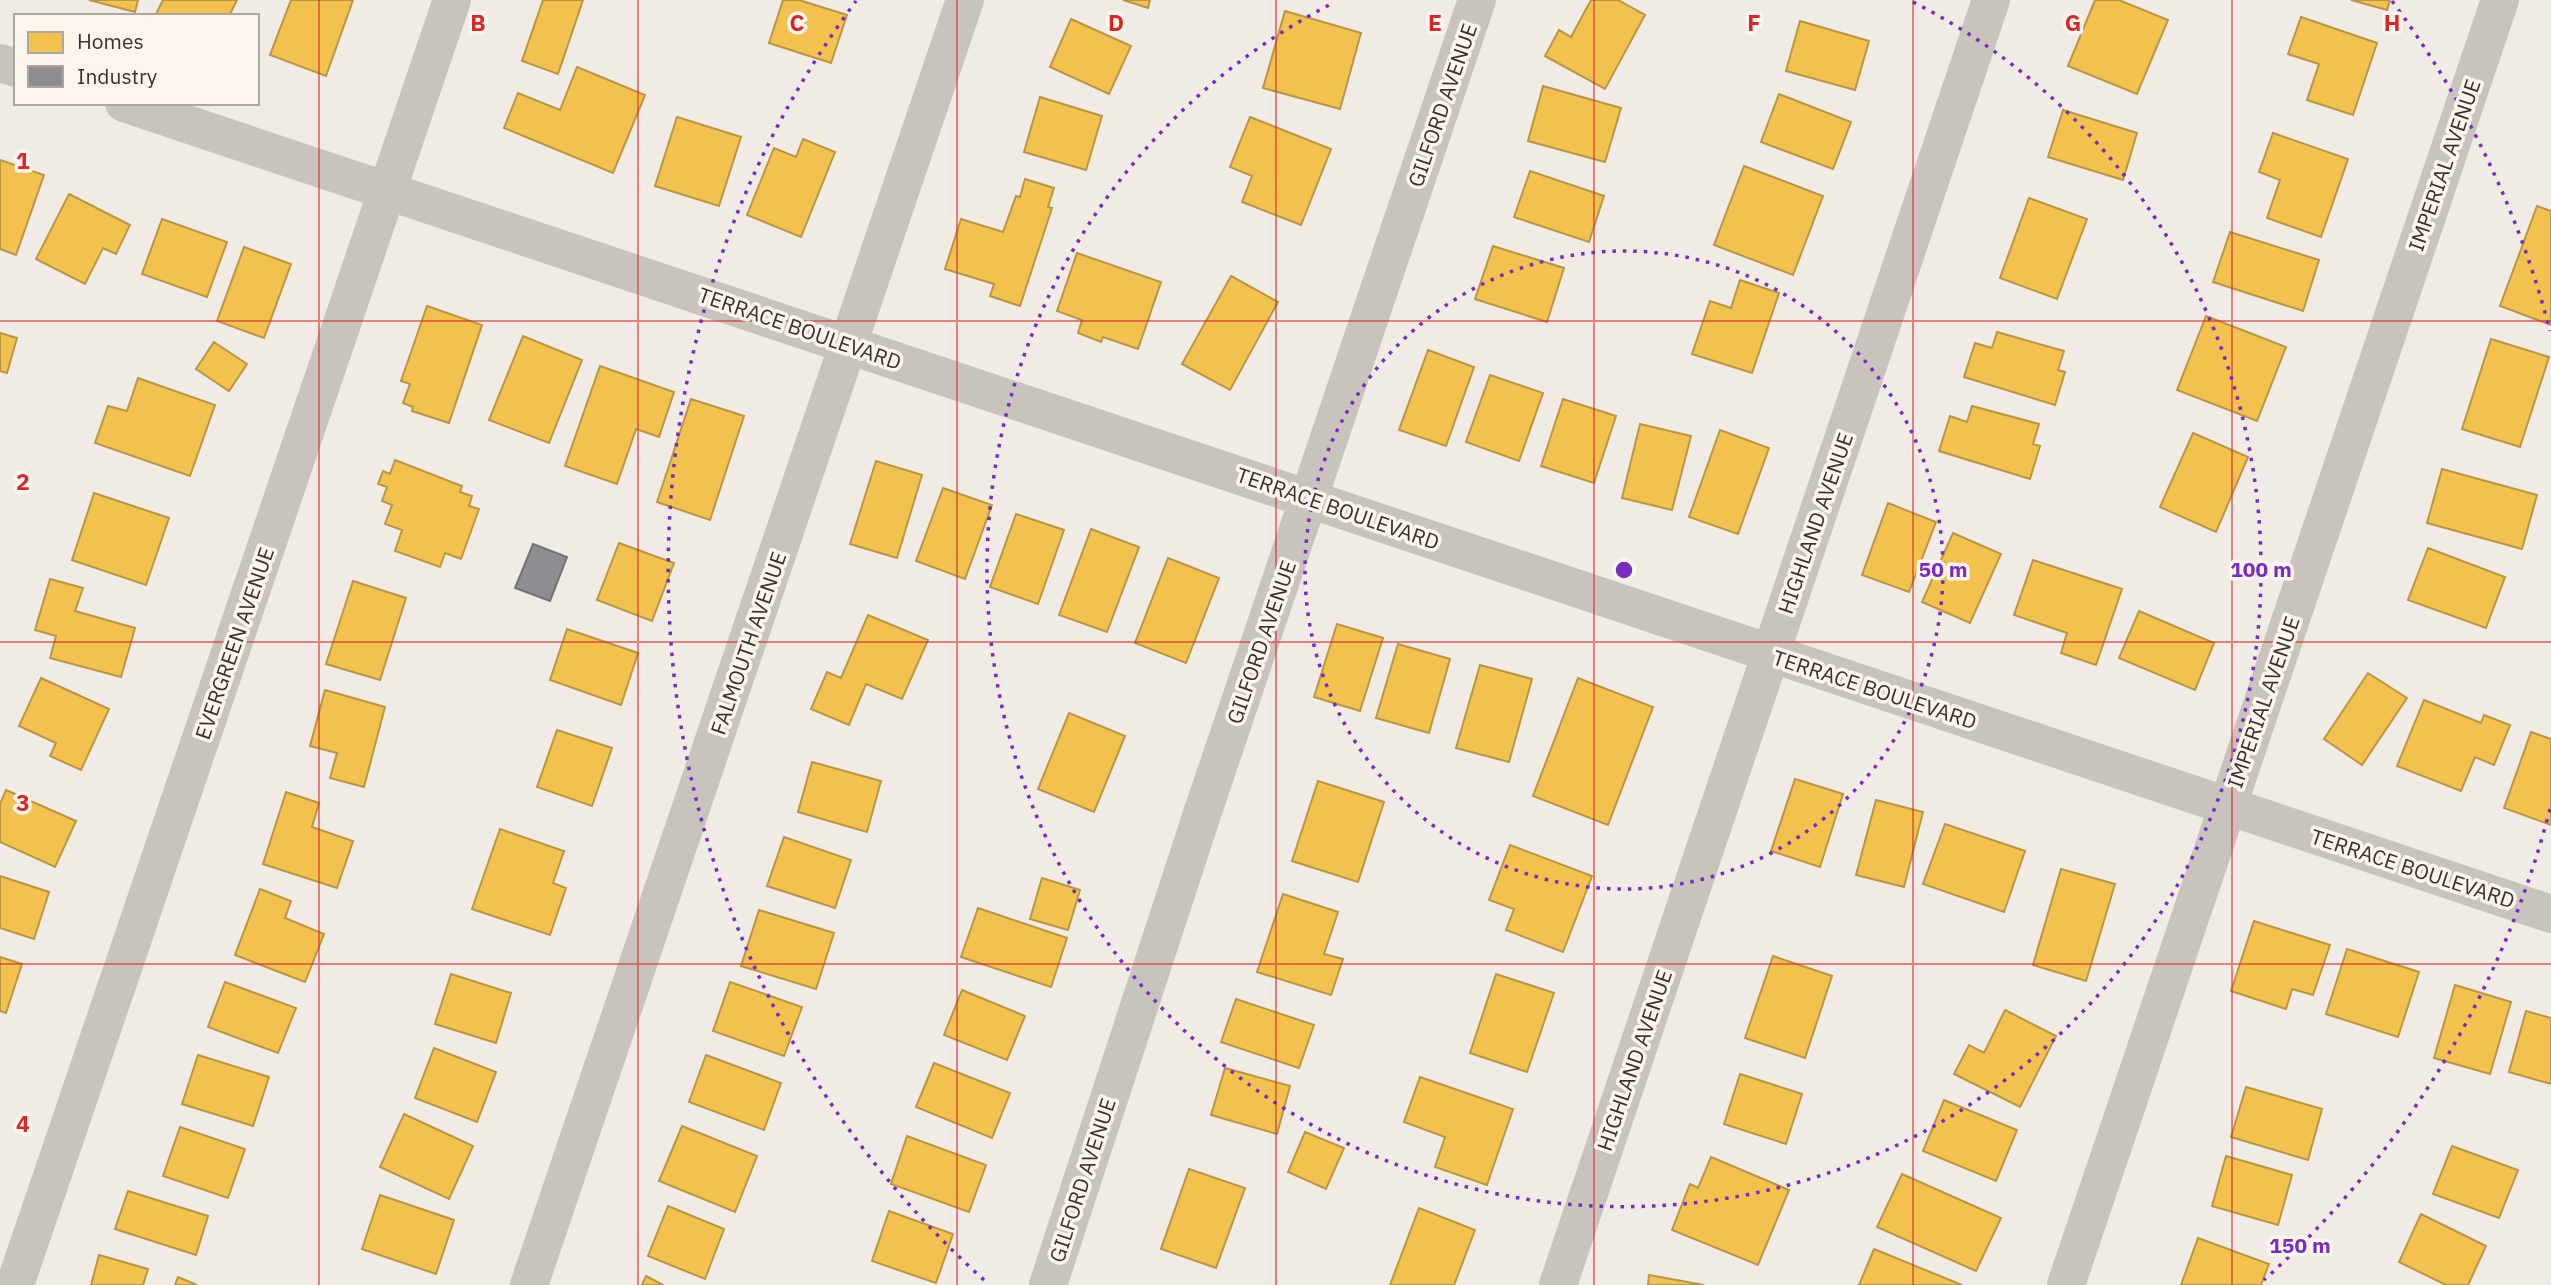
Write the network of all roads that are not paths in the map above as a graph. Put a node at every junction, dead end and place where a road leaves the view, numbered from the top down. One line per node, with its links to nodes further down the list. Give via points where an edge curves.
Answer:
1 (452, 0): 7 (street, EVERGREEN AVENUE)
2 (965, 0): 8 (street, FALMOUTH AVENUE)
3 (1477, 0): 9 (street, GILFORD AVENUE)
4 (1991, 0): 10 (street, HIGHLAND AVENUE)
5 (2500, 0): 11 (street, IMPERIAL AVENUE)
6 (130, 105): 7 (street, TERRACE BOULEVARD)
7 (389, 190): 8 (street, TERRACE BOULEVARD); 13 (street, EVERGREEN AVENUE)
8 (850, 345): 9 (street, TERRACE BOULEVARD); 14 (street, FALMOUTH AVENUE)
9 (1310, 499): 10 (street, TERRACE BOULEVARD); 15 (street, GILFORD AVENUE)
10 (1771, 654): 11 (street, TERRACE BOULEVARD); 16 (street, HIGHLAND AVENUE)
11 (2228, 806): 12 (street, TERRACE BOULEVARD); 17 (street, IMPERIAL AVENUE)
12 (2551, 914)
13 (15, 1285)
14 (529, 1285)
15 (1048, 1285)
16 (1558, 1285)
17 (2066, 1285)

